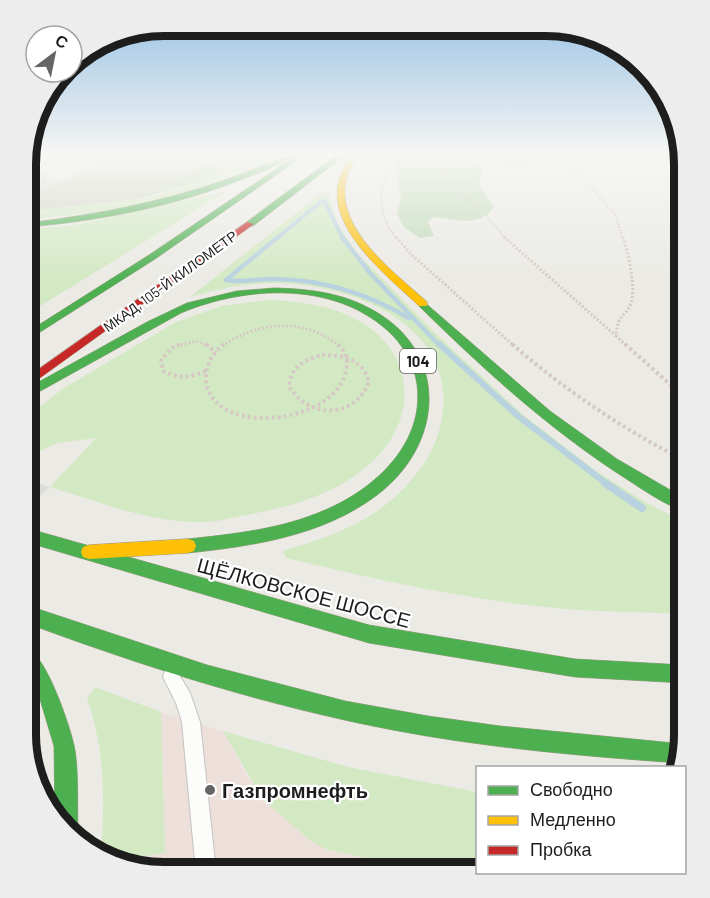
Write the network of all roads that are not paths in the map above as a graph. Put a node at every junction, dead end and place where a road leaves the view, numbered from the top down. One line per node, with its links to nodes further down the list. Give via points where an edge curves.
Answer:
1 (189, 197): 5 (main road, via 114,214)
2 (241, 197): 6 (main road, МКАД, 105-Й КИЛОМЕТР)
3 (286, 197): 7 (main road, МКАД, 105-Й КИЛОМЕТР)
4 (341, 197): 9 (main road, via 348,222 368,251 447,328 534,406 607,461)
5 (36, 224)
6 (36, 332)
7 (36, 377)
8 (36, 389): 11 (main road, 104, via 166,315 210,299 246,292 299,292 349,303 371,313 406,342 425,382 426,405 420,430 406,455 356,502 320,519 280,531 203,545)
9 (674, 499)
10 (36, 538): 11 (main road, ЩЁЛКОВСКОЕ ШОССЕ)
11 (89, 552): 15 (main road, ЩЁЛКОВСКОЕ ШОССЕ, via 369,634 575,668)
12 (36, 618): 13 (main road)
13 (153, 659): 16 (main road, via 294,699 394,720 578,746); 18 (lane, via 174,682 192,722)
14 (36, 673): 17 (main road, via 47,692 64,746)
15 (674, 673)
16 (673, 752)
17 (68, 819)
18 (205, 862)

